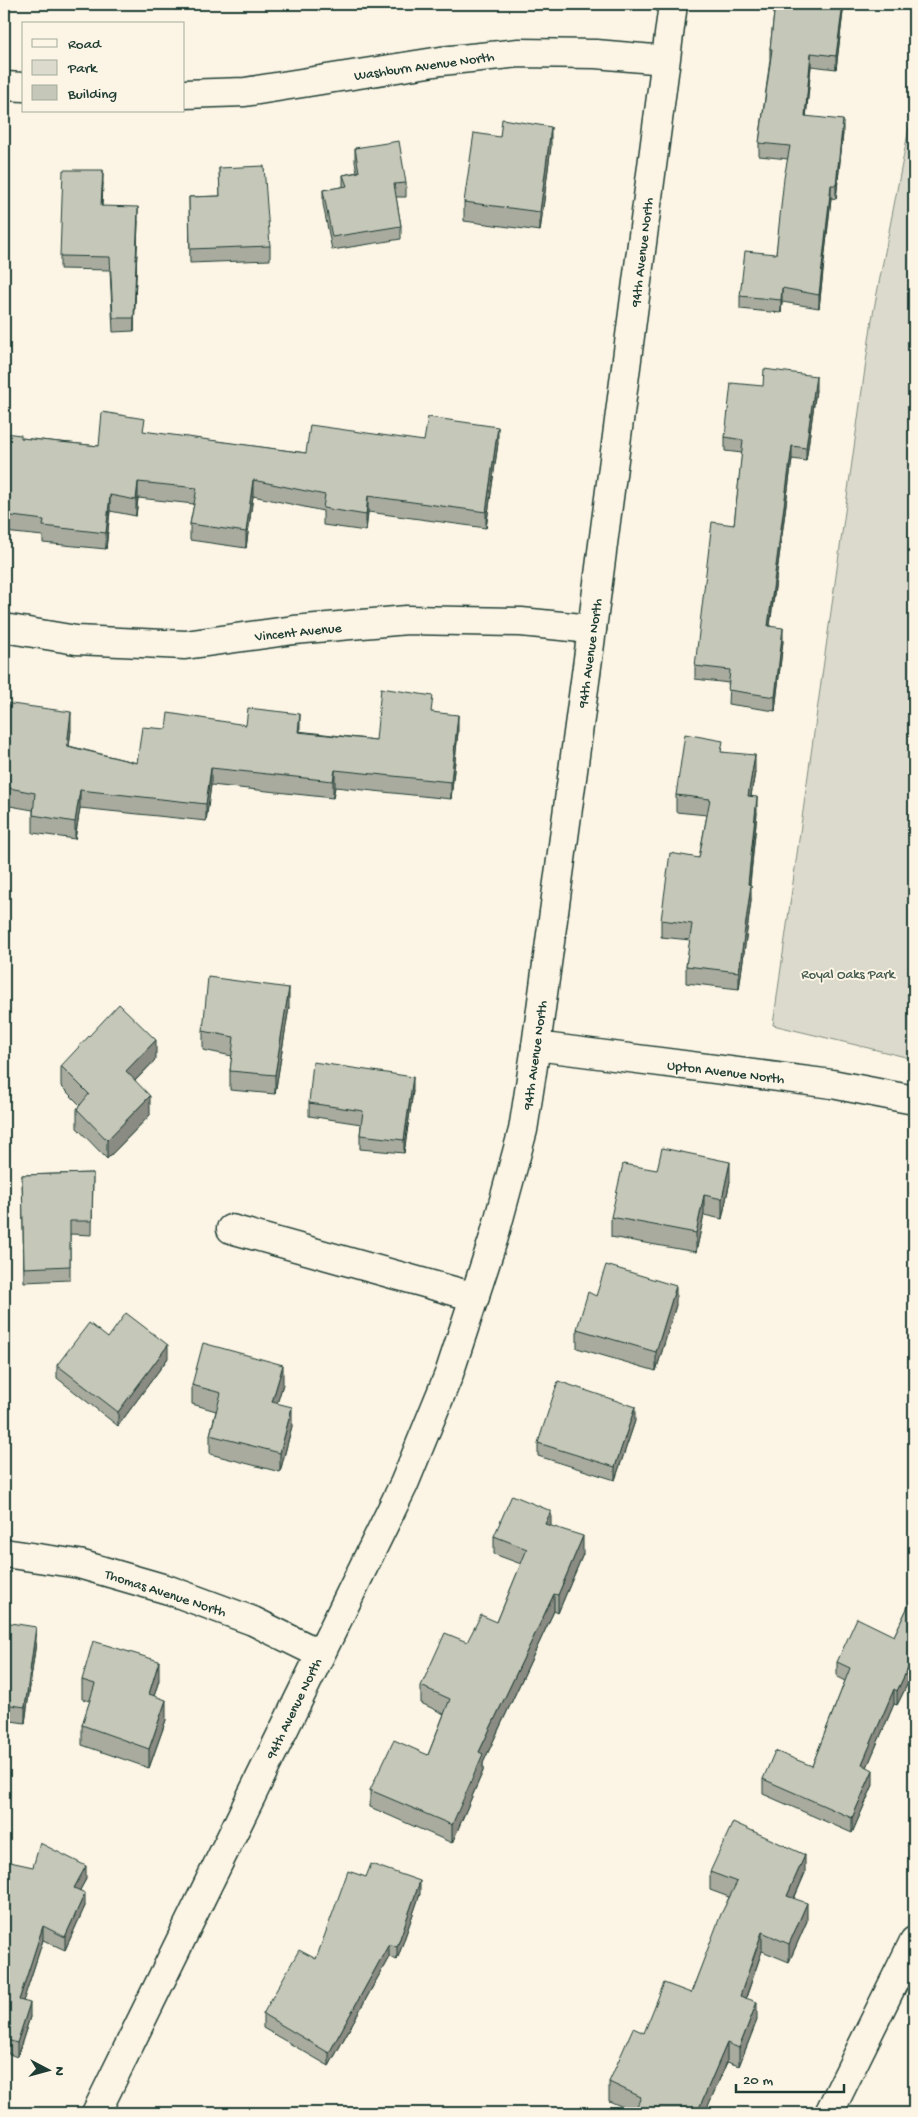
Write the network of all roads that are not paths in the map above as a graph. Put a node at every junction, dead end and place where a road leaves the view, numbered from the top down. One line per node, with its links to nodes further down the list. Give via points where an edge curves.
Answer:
1 (672, 4): 2 (street, 94th Avenue North)
2 (665, 60): 5 (street, Washburn Avenue North, via 596,54 519,53 441,61 245,92); 7 (street, 94th Avenue North)
3 (4, 86): 4 (street)
4 (22, 88)
5 (185, 94)
6 (4, 628): 7 (street, Vincent Avenue, via 76,640 185,645 294,630 407,620 521,622)
7 (592, 629): 8 (street, 94th Avenue North)
8 (536, 1046): 9 (street, Upton Avenue North, via 832,1084); 11 (street, 94th Avenue North, via 523,1130)
9 (914, 1100)
10 (231, 1229): 11 (street)
11 (476, 1297): 13 (street, 94th Avenue North, via 404,1484)
12 (4, 1553): 13 (street, Thomas Avenue North, via 79,1564 169,1590 253,1621)
13 (320, 1654): 15 (street, 94th Avenue North)
14 (914, 1941): 16 (street)
15 (96, 2113)
16 (829, 2113)

